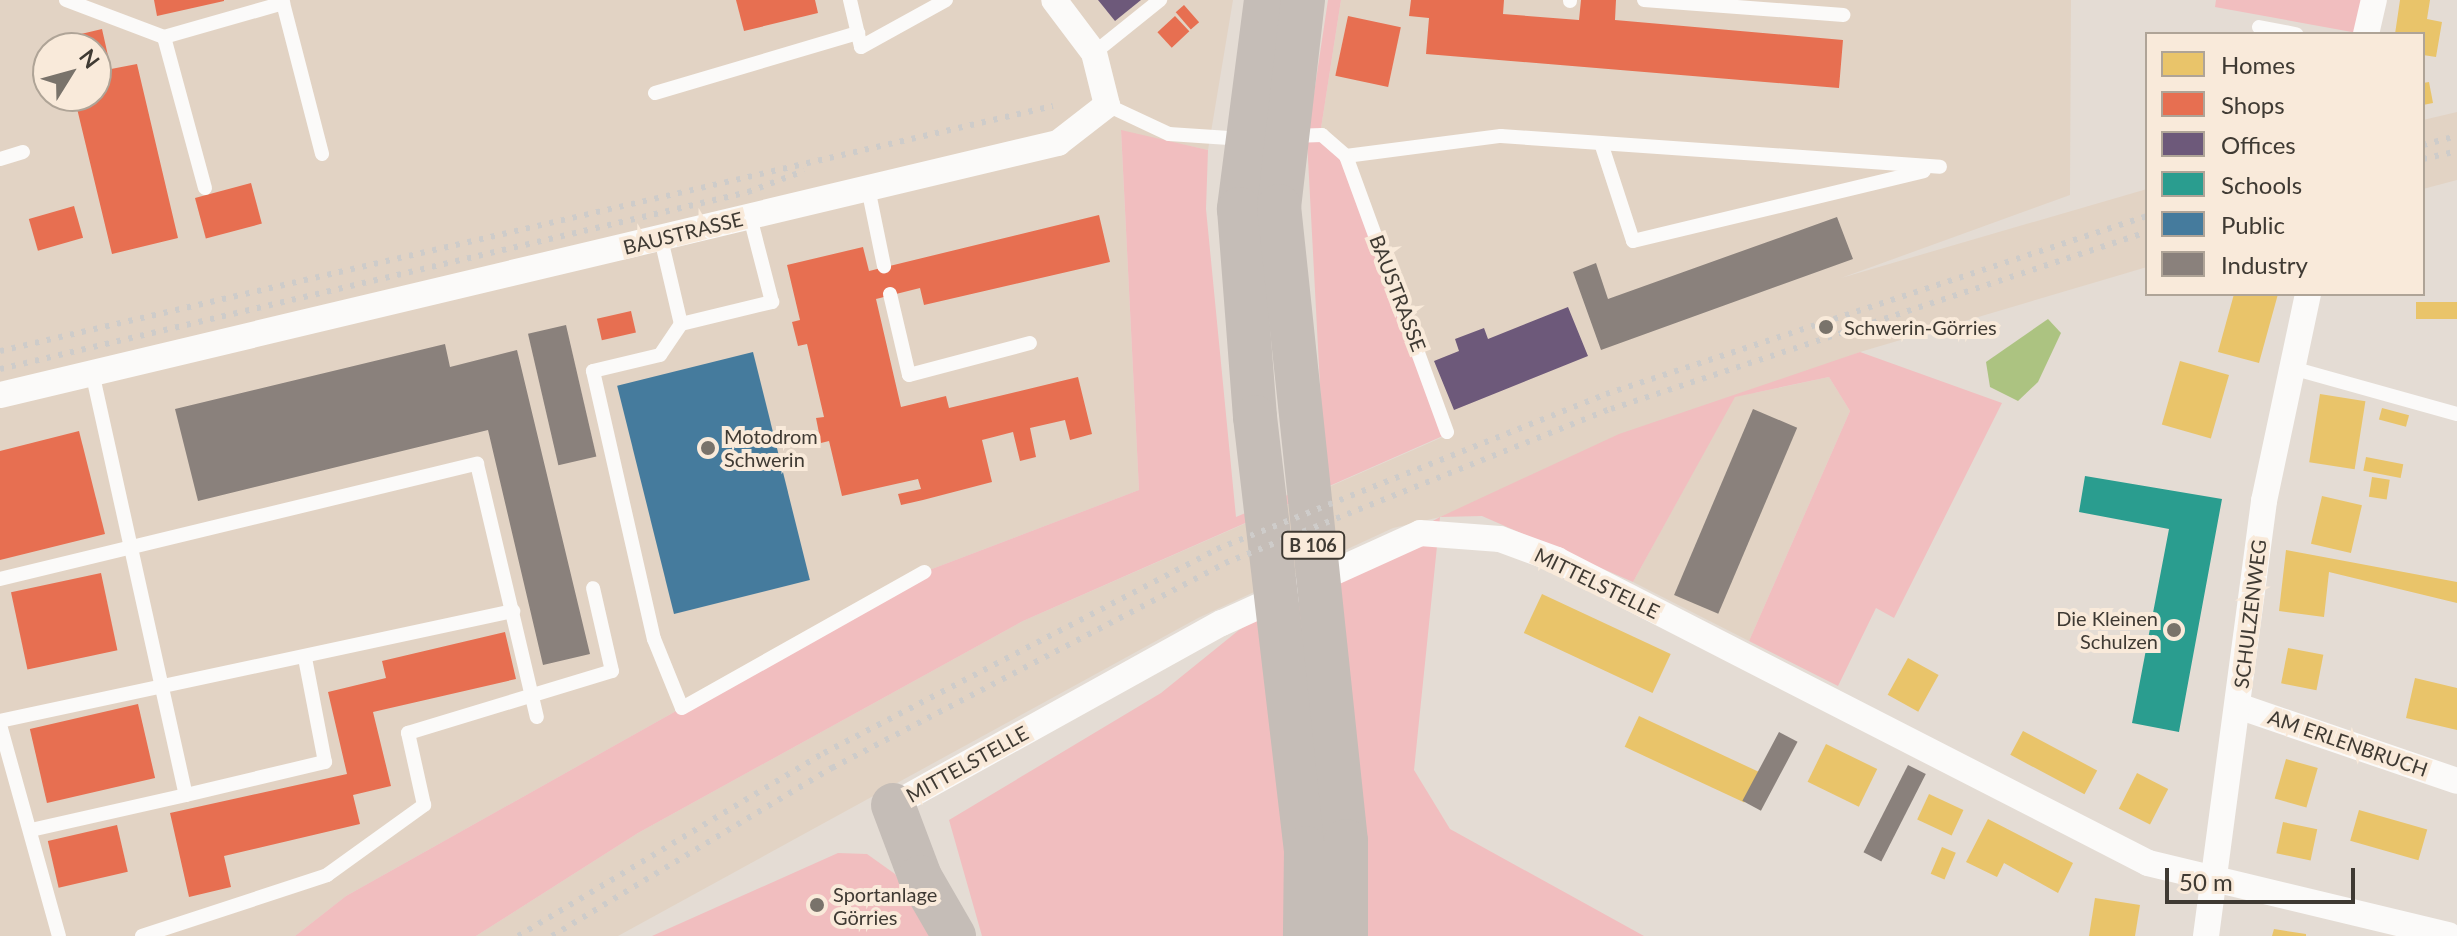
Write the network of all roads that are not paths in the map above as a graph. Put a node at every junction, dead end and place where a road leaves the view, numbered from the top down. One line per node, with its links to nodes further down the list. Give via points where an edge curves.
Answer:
1 (66, 0): 15 (lane)
2 (850, 0): 14 (lane)
3 (946, 0): 14 (lane, via 861,47)
4 (1054, 0): 16 (street)
5 (1160, 0): 16 (lane)
6 (1266, 0): 28 (highway, B 106)
7 (1303, 0): 28 (highway, B 106)
8 (1644, 0): 10 (lane)
9 (2374, 0): 13 (street)
10 (1843, 15)
11 (2259, 27): 12 (lane)
12 (2285, 32)
13 (2366, 32)
14 (858, 33): 17 (lane)
15 (164, 37): 23 (lane, via 283,3); 26 (lane)
16 (1094, 53): 18 (street)
17 (655, 93)
18 (1107, 105): 20 (lane, via 1198,141); 27 (street, BAUSTRASSE, via 1058,143)
19 (1276, 137): 24 (lane, via 1322,135)
20 (1260, 138)
21 (1601, 143): 21 (lane, via 1678,149 1940,167 1633,241); 24 (lane, via 1475,139)
22 (23, 152): 25 (lane)
23 (322, 154)
24 (1346, 156): 40 (lane, BAUSTRASSE)
25 (0, 159)
26 (205, 188)
27 (868, 188): 29 (street, BAUSTRASSE); 31 (lane)
28 (1259, 208): 47 (highway, B 106, via 1275,414)
29 (750, 217): 30 (street, BAUSTRASSE); 34 (lane, via 772,302)
30 (661, 239): 34 (lane); 37 (street, BAUSTRASSE)
31 (884, 266)
32 (890, 294): 35 (lane, via 909,375)
33 (2308, 296): 36 (street, SCHULZENWEG)
34 (681, 324): 42 (lane, via 660,355 593,371 654,639 682,708)
35 (1030, 343)
36 (2292, 368): 39 (lane); 50 (street, SCHULZENWEG, via 2264,501)
37 (92, 372): 38 (street, BAUSTRASSE); 41 (lane)
38 (0, 395)
39 (2457, 414)
40 (1447, 432)
41 (133, 547): 43 (lane); 45 (lane, via 477,464); 48 (lane)
42 (924, 572)
43 (0, 579)
44 (593, 588): 49 (lane, via 612,671)
45 (513, 611): 46 (lane); 49 (lane)
46 (305, 658): 48 (lane); 54 (lane, via 325,762)
47 (1310, 682): 62 (highway, B 106); 63 (highway, B 106)
48 (163, 689): 52 (lane); 54 (lane)
49 (531, 695): 51 (lane); 60 (lane, via 408,733 424,805 327,875)
50 (2238, 706): 53 (street, AM ERLENBRUCH); 57 (street, SCHULZENWEG)
51 (537, 717)
52 (0, 723): 56 (lane)
53 (2457, 781)
54 (186, 795): 56 (lane)
55 (893, 805): 57 (street, MITTELSTELLE, via 1222,623 1420,533 1500,539 1557,560 2148,863); 61 (highway, via 920,877)
56 (31, 830): 59 (lane)
57 (2213, 879): 58 (street); 64 (street, SCHULZENWEG)
58 (2449, 935)
59 (59, 936)
60 (142, 936)
61 (954, 936)
62 (1305, 936)
63 (1346, 936)
64 (2206, 936)

